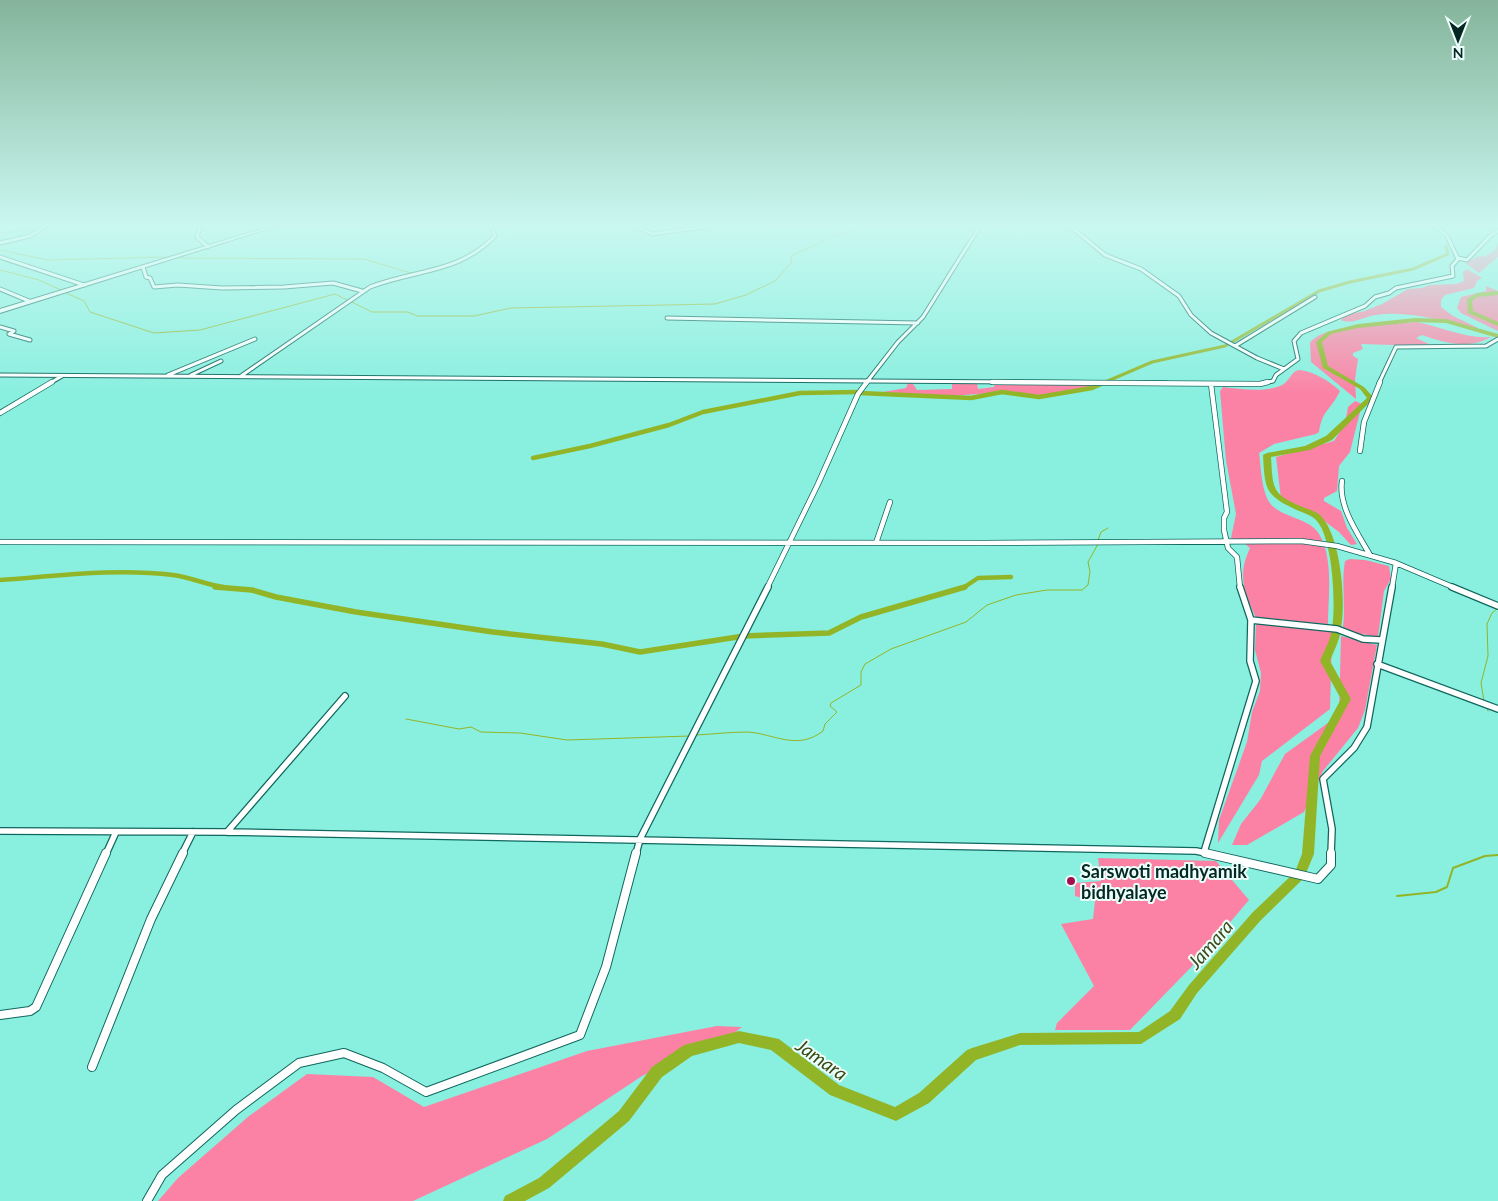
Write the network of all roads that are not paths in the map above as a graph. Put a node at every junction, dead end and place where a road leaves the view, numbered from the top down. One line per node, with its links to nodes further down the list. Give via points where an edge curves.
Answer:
1 (78, 282): 8 (street)
2 (90, 282): 8 (main road)
3 (152, 282): 10 (street, via 154,287 222,288 333,283)
4 (387, 282): 10 (street)
5 (944, 282): 15 (street)
6 (1160, 282): 20 (street, via 1180,296 1202,326)
7 (1421, 282): 22 (street, via 1396,288 1375,297 1365,306 1302,333 1294,341 1298,359)
8 (84, 284): 12 (main road)
9 (0, 289): 12 (street)
10 (362, 291): 27 (street, via 334,314)
11 (1314, 297): 20 (street)
12 (29, 301): 13 (main road)
13 (0, 310)
14 (667, 318): 15 (street)
15 (918, 322): 28 (street)
16 (0, 327): 19 (street, via 14,331 8,334)
17 (255, 339): 25 (street)
18 (1498, 339): 31 (street, via 1486,346 1396,347 1370,400)
19 (30, 340)
20 (1235, 346): 22 (street)
21 (222, 362): 26 (street)
22 (1284, 369): 29 (street, via 1273,382)
23 (0, 375): 24 (street)
24 (63, 376): 25 (street); 30 (street)
25 (165, 376): 26 (street)
26 (188, 376): 27 (street)
27 (240, 376): 28 (street)
28 (867, 381): 29 (street); 35 (street)
29 (1211, 384): 37 (street, via 1227,512 1224,518)
30 (0, 413)
31 (1360, 450)
32 (1342, 481): 38 (street, via 1350,519)
33 (890, 502): 36 (street)
34 (0, 542): 35 (street)
35 (788, 542): 36 (street); 50 (street, via 706,713)
36 (876, 543): 37 (street)
37 (1227, 543): 38 (street, via 1301,541); 41 (street, via 1237,557 1241,593)
38 (1370, 555): 39 (street)
39 (1396, 563): 40 (street); 42 (street)
40 (1498, 606)
41 (1251, 620): 42 (street, via 1337,629 1363,639); 51 (street, via 1250,661 1256,681)
42 (1382, 640): 43 (street)
43 (1377, 664): 45 (street); 51 (street, via 1366,727 1354,748 1323,779 1332,829 1331,865 1318,879)
44 (345, 696): 49 (street)
45 (1498, 709)
46 (0, 831): 47 (street)
47 (116, 832): 48 (street); 52 (street, via 36,1007 30,1011)
48 (193, 832): 49 (street); 53 (street, via 151,919)
49 (227, 832): 50 (street)
50 (640, 840): 51 (street); 54 (street, via 606,967 580,1035 426,1092 383,1068 344,1053 298,1063 236,1110 162,1175)
51 (1204, 852)
52 (0, 1014)
53 (92, 1067)
54 (147, 1201)

